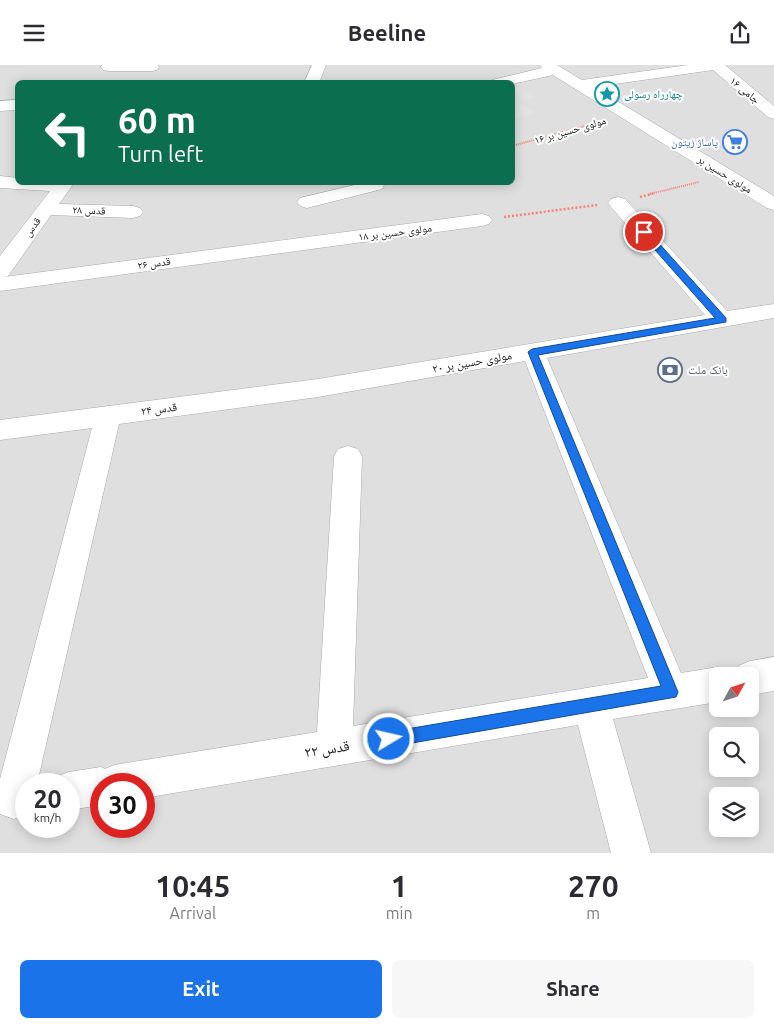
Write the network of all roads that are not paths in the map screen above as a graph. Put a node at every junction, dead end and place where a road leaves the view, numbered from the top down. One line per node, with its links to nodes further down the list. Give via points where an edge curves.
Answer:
1 (319, 65): 7 (street)
2 (717, 65): 9 (street); 12 (street, جامی ۱۶)
3 (153, 66): 4 (street); 6 (street)
4 (108, 67)
5 (551, 67): 8 (street); 9 (street, مولوی حسین بر)
6 (141, 80)
7 (312, 80)
8 (507, 80)
9 (580, 85): 19 (street, مولوی حسین بر)
10 (15, 105): 11 (street)
11 (0, 106)
12 (774, 114)
13 (0, 182): 14 (street)
14 (15, 182)
15 (63, 185): 20 (street, قدس)
16 (308, 185): 23 (street)
17 (375, 185): 23 (street)
18 (618, 203): 27 (street)
19 (774, 204)
20 (45, 209): 21 (street, قدس ۲۸); 24 (street, قدس)
21 (133, 212)
22 (482, 220): 23 (street, مولوی حسین بر ۱۸)
23 (308, 223): 25 (street, قدس ۲۶)
24 (0, 271)
25 (0, 283)
26 (774, 311): 27 (street, مولوی حسین بر ۲۰)
27 (722, 320): 28 (street, مولوی حسین بر ۲۰)
28 (532, 352): 29 (street, مولوی حسین بر ۲۰); 36 (street)
29 (318, 389): 30 (street, قدس ۲۴)
30 (108, 415): 31 (street, قدس ۲۴); 40 (street)
31 (0, 430)
32 (348, 457): 38 (street)
33 (774, 674): 34 (street)
34 (759, 676)
35 (709, 686): 36 (street, قدس ۲۲)
36 (670, 692): 37 (street, قدس ۲۲)
37 (591, 706): 38 (street, قدس ۲۲); 41 (street)
38 (334, 748): 39 (street, قدس ۲۲)
39 (155, 777)
40 (13, 800)
41 (632, 853)

